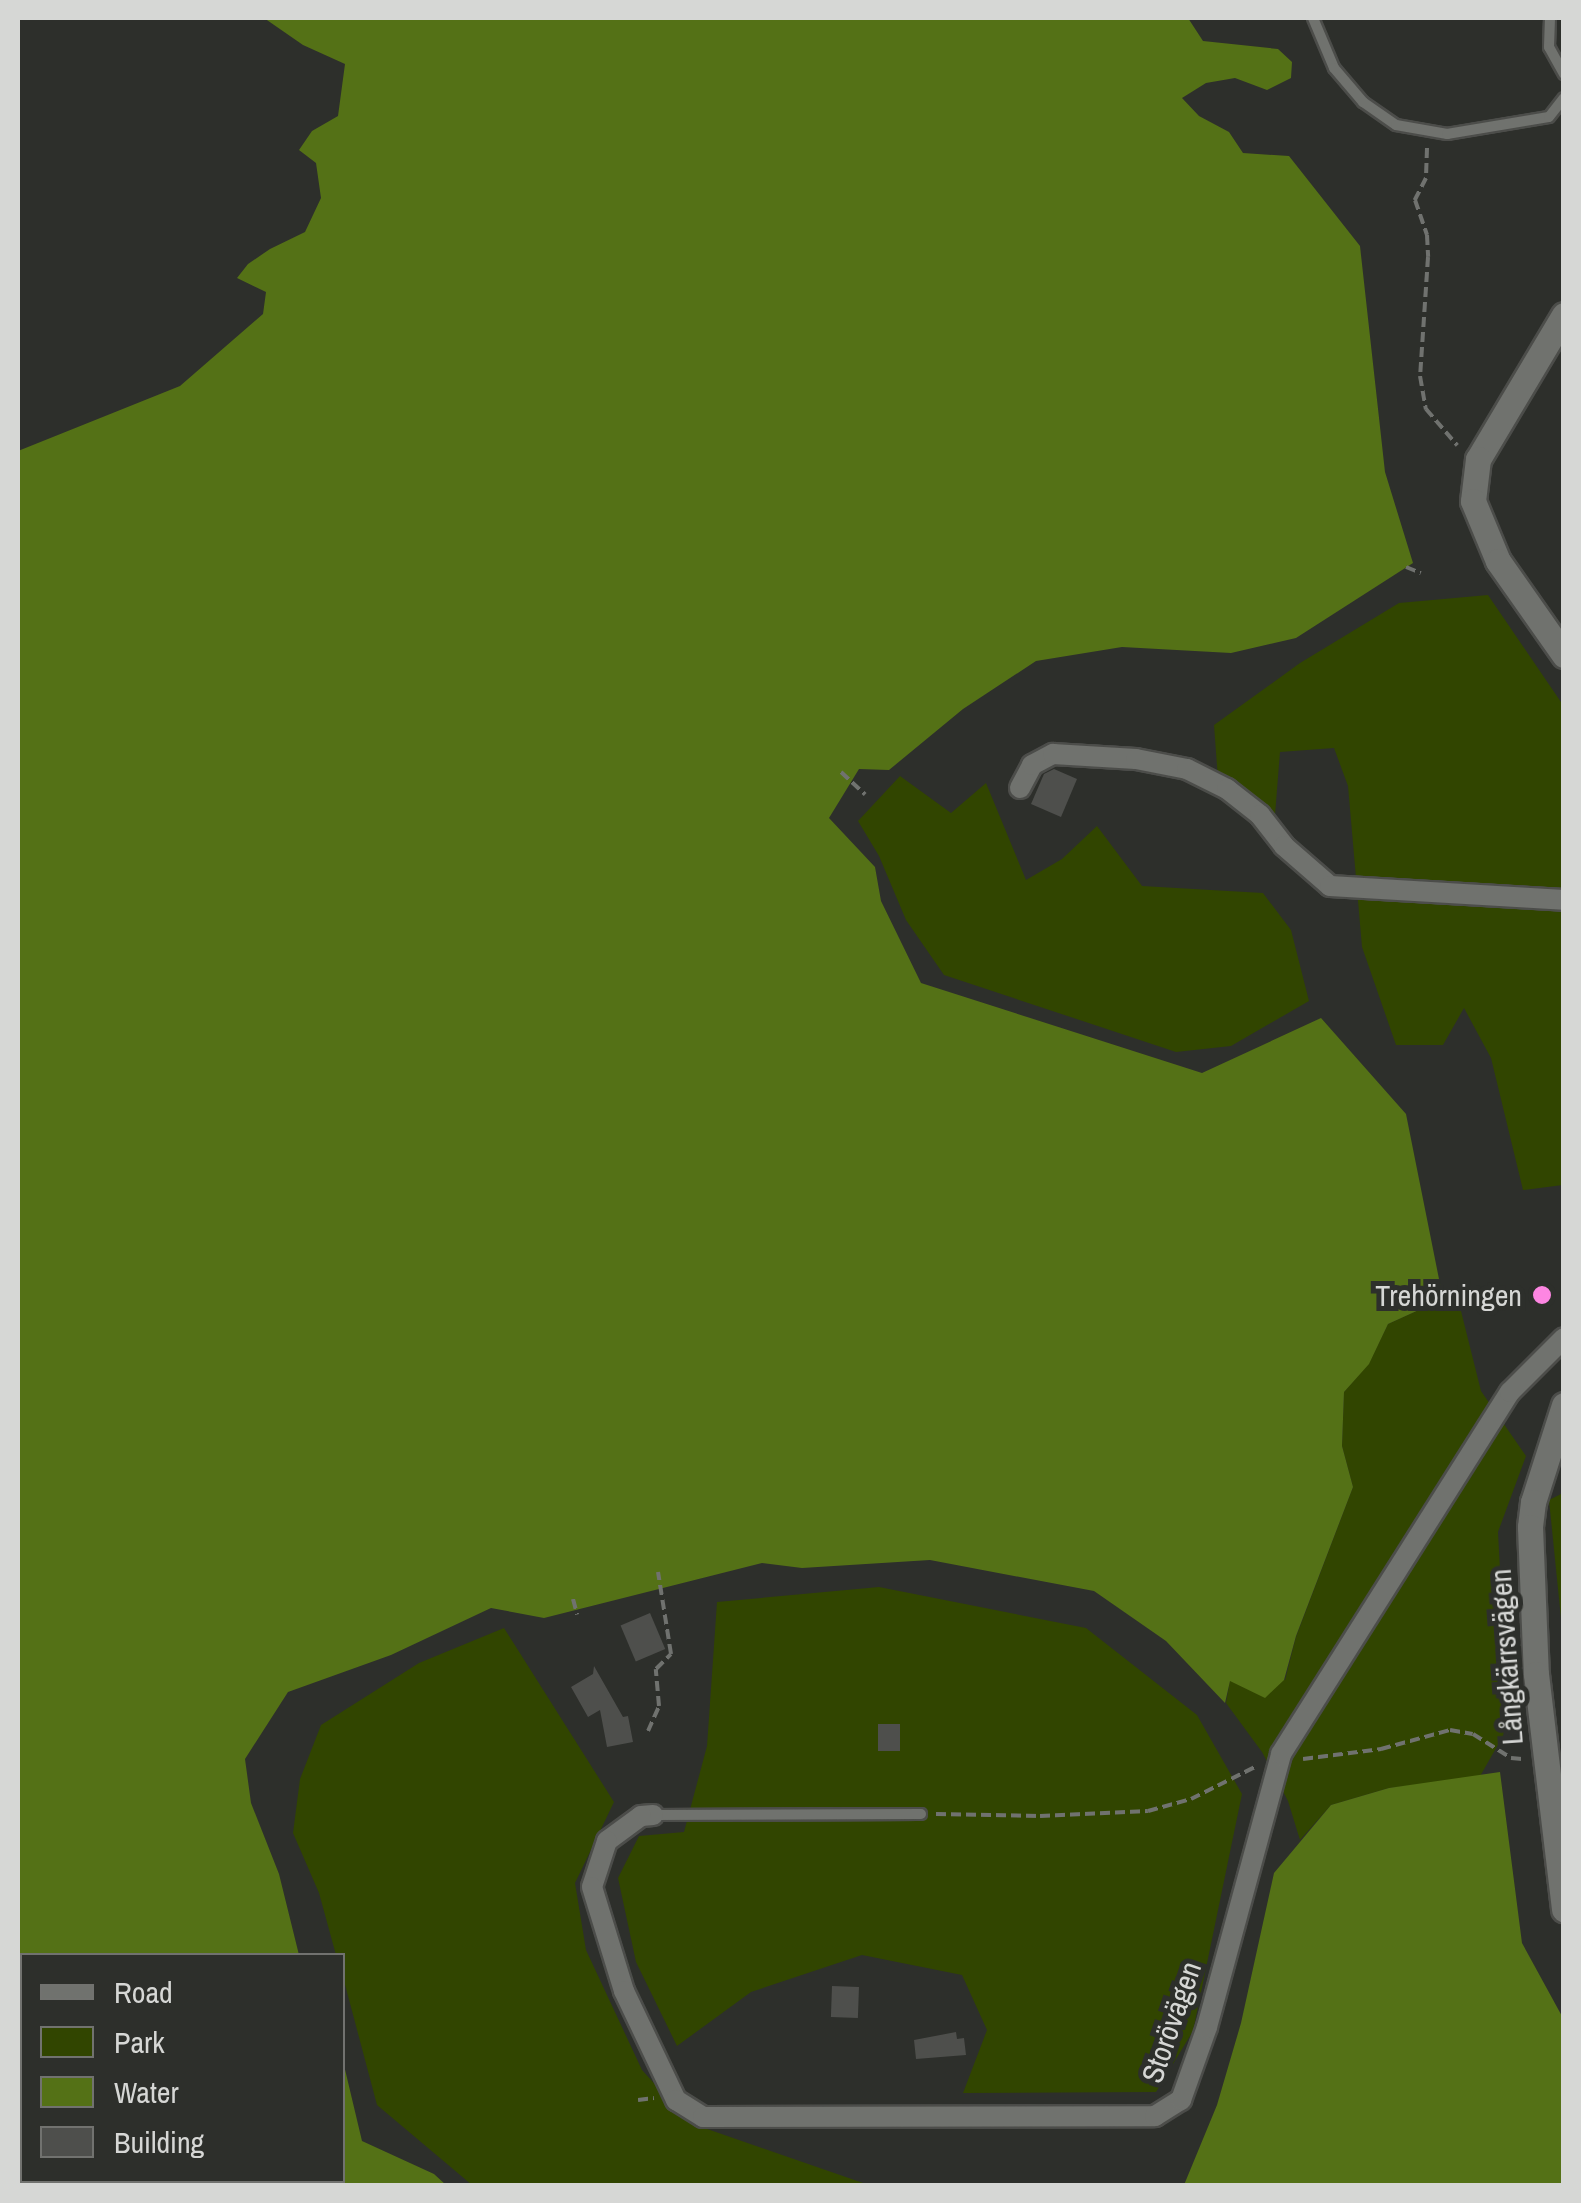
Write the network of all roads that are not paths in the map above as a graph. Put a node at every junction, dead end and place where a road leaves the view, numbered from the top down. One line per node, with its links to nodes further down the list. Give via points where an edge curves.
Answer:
1 (1313, 18): 4 (lane, via 1334,68 1363,102 1396,126 1447,134 1550,117)
2 (1550, 18): 3 (lane, via 1549,47)
3 (1564, 74)
4 (1564, 98)
5 (1564, 316): 6 (street, via 1478,464 1473,502 1485,540)
6 (1563, 651)
7 (1020, 788): 8 (street, via 1032,765 1054,754 1187,769 1260,815 1330,886)
8 (1564, 900)
9 (1564, 1338): 12 (street, Storövägen, via 1510,1392 1281,1754 1207,2027 1181,2100 1155,2116 703,2117 674,2095 624,1991 592,1887 607,1841)
10 (1564, 1405): 13 (street, Långkärrsvägen, via 1530,1527 1536,1674)
11 (921, 1814): 12 (lane)
12 (652, 1815)
13 (1564, 1909)

